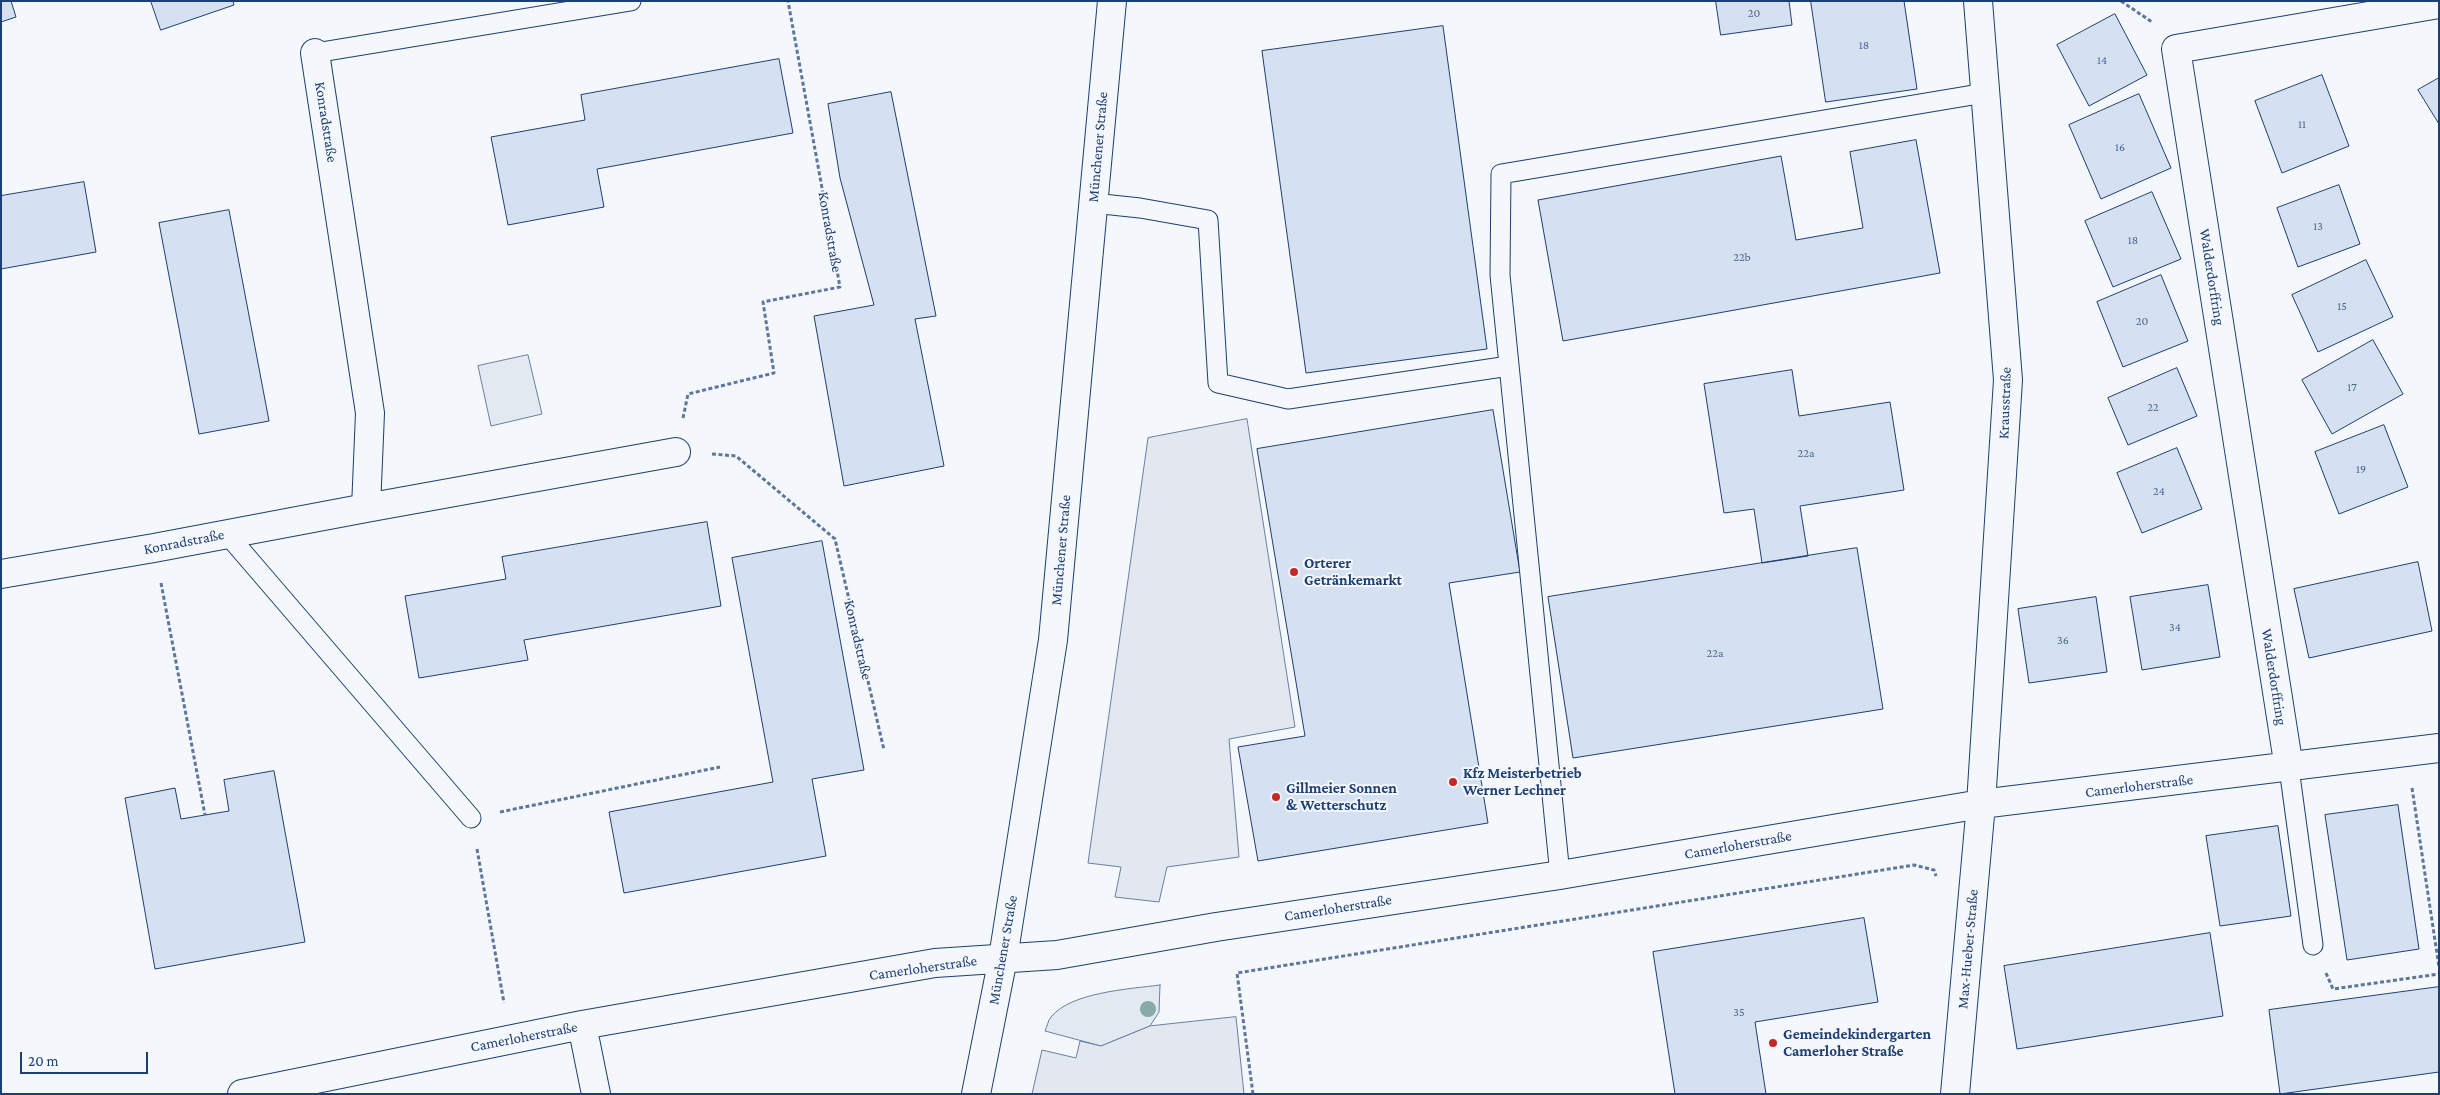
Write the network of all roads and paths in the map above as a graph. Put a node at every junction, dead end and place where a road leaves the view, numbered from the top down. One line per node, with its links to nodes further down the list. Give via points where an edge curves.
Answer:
1 (631, 1): 6 (lane, Konradstraße)
2 (788, 1): 10 (path, Konradstraße, via 840,287 763,302 774,373 688,394)
3 (1112, 1): 8 (street, Münchener Straße)
4 (1978, 1): 7 (street, Krausstraße)
5 (2439, 4): 19 (street, Walderdorffring, via 2176,49)
6 (316, 53): 11 (street, Konradstraße, via 370,413)
7 (1986, 92): 9 (lane, via 1501,174 1500,275); 20 (street, Krausstraße, via 2008,380)
8 (1093, 203): 9 (lane, via 1208,220 1218,383 1288,399); 26 (street, Münchener Straße, via 1053,640)
9 (1509, 366): 23 (lane)
10 (676, 452): 11 (street, Konradstraße); 16 (path, Konradstraße, via 736,456 835,539)
11 (366, 508): 12 (street, Konradstraße)
12 (227, 534): 13 (street, Konradstraße); 22 (lane)
13 (154, 548): 14 (street, Konradstraße); 21 (path)
14 (1, 574)
15 (2439, 748): 17 (street, Camerloherstraße)
16 (884, 750)
17 (2406, 753): 19 (street, Camerloherstraße); 27 (path)
18 (720, 768): 22 (path)
19 (2288, 768): 20 (street, Camerloherstraße); 25 (lane)
20 (1981, 804): 23 (street, Camerloherstraße); 35 (street, Max-Hueber-Straße)
21 (205, 815)
22 (471, 818): 30 (path)
23 (1560, 875): 26 (street, Camerloherstraße, via 1216,927 1057,955)
24 (1937, 878): 34 (path, via 1934,870 1914,866 1237,974)
25 (2313, 945): 28 (path, via 2332,989)
26 (1003, 958): 29 (street, Camerloherstraße, via 935,963); 33 (street, Münchener Straße)
27 (2439, 967)
28 (2439, 974)
29 (582, 1025): 30 (street, Camerloherstraße); 32 (street)
30 (511, 1040): 31 (street, Camerloherstraße)
31 (242, 1094)
32 (596, 1094)
33 (976, 1094)
34 (1253, 1094)
35 (1955, 1094)

